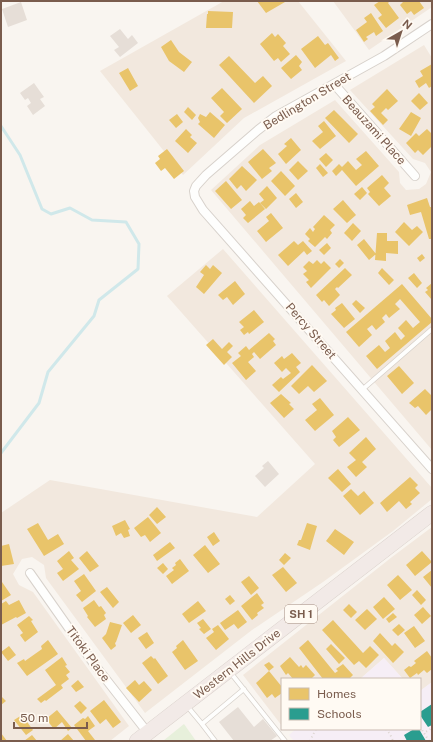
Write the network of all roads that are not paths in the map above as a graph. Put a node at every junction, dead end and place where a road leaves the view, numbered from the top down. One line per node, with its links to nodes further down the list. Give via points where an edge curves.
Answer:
1 (431, 27): 2 (street, Bedlington Street)
2 (334, 84): 3 (street, Beauzami Place); 4 (street, Bedlington Street, via 276,116 206,174)
3 (415, 176)
4 (194, 191): 6 (street, Percy Street, via 203,210)
5 (432, 329): 6 (lane)
6 (363, 390): 7 (street, Percy Street)
7 (432, 469)
8 (432, 513): 10 (highway, Western Hills Drive / SH 1)
9 (30, 573): 14 (street, Titoki Place)
10 (229, 670): 11 (lane); 12 (highway, Western Hills Drive / SH 1)
11 (244, 689): 13 (lane); 16 (lane)
12 (186, 704): 13 (lane); 14 (highway, Western Hills Drive / SH 1)
13 (202, 724): 15 (lane)
14 (142, 737)
15 (215, 741)
16 (285, 741)

